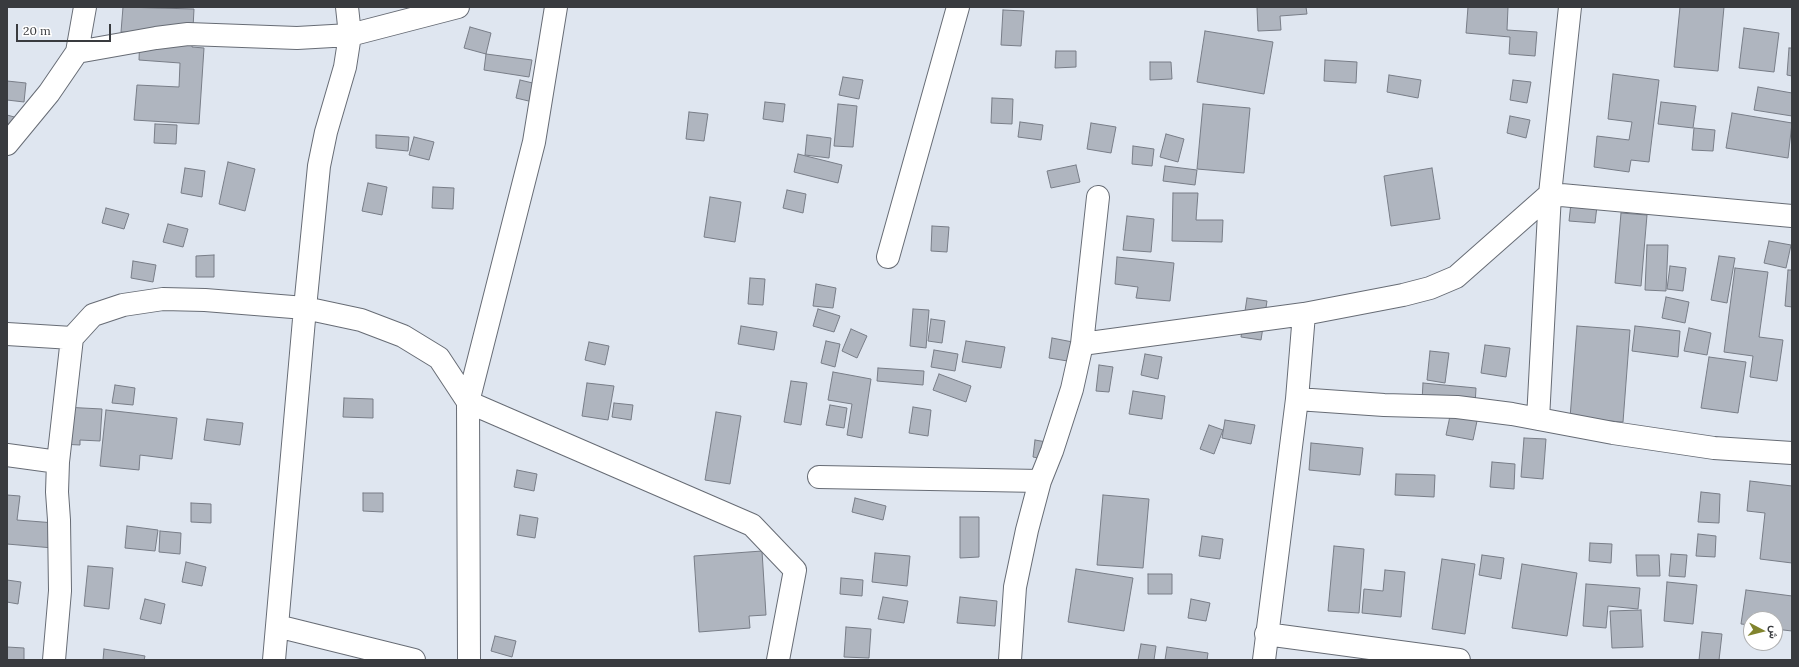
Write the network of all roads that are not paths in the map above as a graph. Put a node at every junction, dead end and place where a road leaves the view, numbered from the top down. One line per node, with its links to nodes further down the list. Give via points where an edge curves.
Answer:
1 (85, 7): 8 (street)
2 (347, 7): 7 (street)
3 (458, 7): 7 (street)
4 (556, 7): 20 (street, via 534,142)
5 (958, 7): 13 (street)
6 (1570, 7): 10 (street)
7 (350, 35): 8 (street, via 298,38 188,34); 14 (street, via 345,67 319,166)
8 (77, 52): 9 (street, via 49,93)
9 (7, 144)
10 (1550, 194): 12 (street); 15 (street, via 1456,277 1404,295); 21 (street)
11 (1098, 198): 18 (street)
12 (1792, 216)
13 (888, 257)
14 (305, 308): 17 (street, via 162,299 123,305 93,315); 20 (street, via 361,320 403,336 439,358); 27 (street)
15 (1304, 314): 18 (street); 19 (street)
16 (7, 334): 17 (street)
17 (72, 338): 24 (street)
18 (1082, 344): 26 (street, via 1072,389)
19 (1297, 399): 21 (street, via 1457,407); 28 (street)
20 (468, 402): 32 (street); 33 (street, via 752,525 795,570)
21 (1538, 419): 22 (street, via 1613,434 1714,448)
22 (1792, 453)
23 (7, 455): 24 (street)
24 (58, 462): 29 (street, via 60,591)
25 (819, 477): 26 (street)
26 (1040, 481): 34 (street, via 1015,587)
27 (277, 626): 30 (street); 31 (street)
28 (1266, 634): 35 (street); 36 (street)
29 (54, 660)
30 (274, 660)
31 (414, 660)
32 (470, 660)
33 (778, 660)
34 (1010, 660)
35 (1264, 660)
36 (1459, 660)

